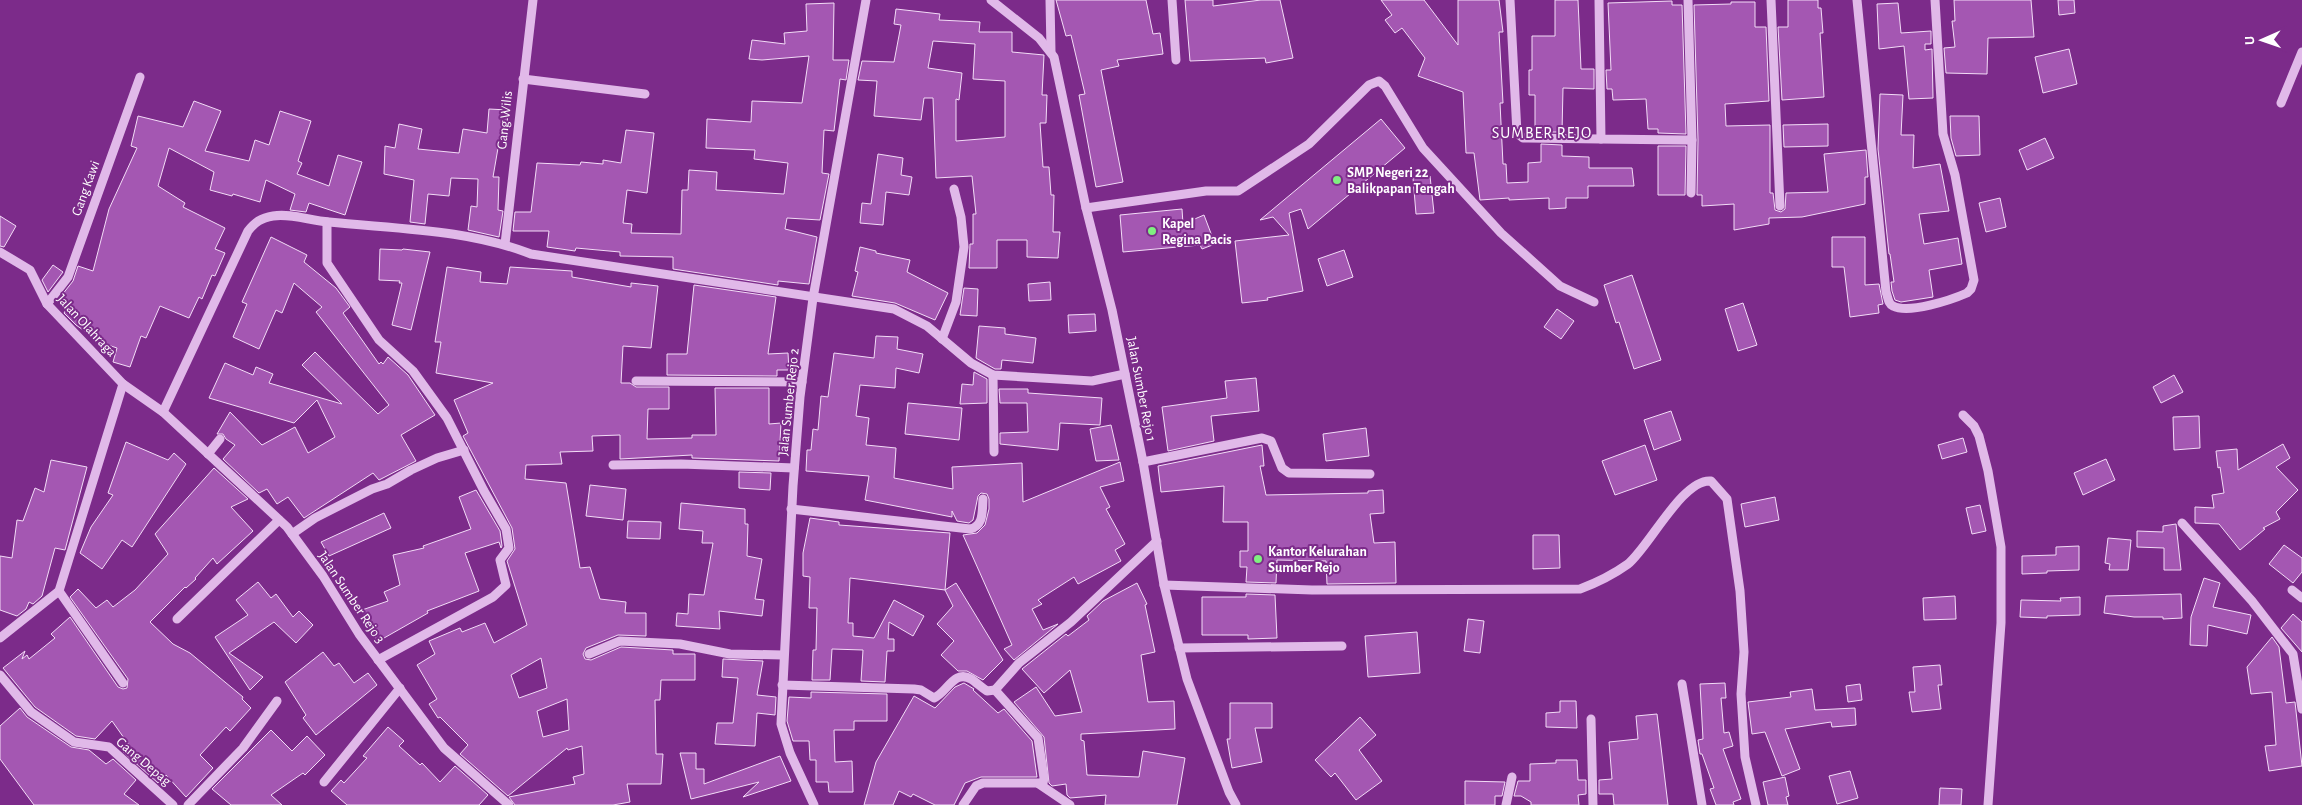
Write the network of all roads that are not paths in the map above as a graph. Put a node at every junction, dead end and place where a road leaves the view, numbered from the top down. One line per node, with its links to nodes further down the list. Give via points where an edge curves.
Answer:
1 (533, 0): 16 (street, Gang Wilis)
2 (866, 0): 28 (street, Jalan Sumber Rejo 2)
3 (991, 0): 12 (street, Jalan Sumber Rejo 1)
4 (1050, 0): 12 (street)
5 (1172, 0): 14 (street)
6 (1510, 0): 19 (street, via 1517,133 1522,138)
7 (1599, 0): 19 (street)
8 (1688, 0): 20 (street)
9 (1771, 0): 23 (street)
10 (1857, 0): 11 (street, via 1886,292 1893,306 1912,308 1967,293 1974,280 1955,175 1943,134)
11 (1935, 0)
12 (1051, 51): 24 (street, Jalan Sumber Rejo 1)
13 (2302, 52): 18 (street)
14 (1176, 60)
15 (140, 77): 30 (street, Gang Kawi, via 68,277)
16 (523, 79): 17 (street); 26 (street, Gang Wilis)
17 (645, 94)
18 (2281, 103)
19 (1601, 139): 20 (street)
20 (1692, 140): 22 (street)
21 (954, 189): 31 (street, via 964,247 956,302)
22 (1691, 192)
23 (1780, 206)
24 (1086, 208): 29 (street, via 1206,191 1238,191 1309,144 1369,84 1379,81 1422,148 1501,233 1560,286); 32 (street, Jalan Sumber Rejo 1)
25 (327, 222): 26 (street, via 434,231); 37 (street, via 274,216 257,220 248,231); 40 (street, via 327,263 379,340 413,371 447,418)
26 (505, 244): 28 (street, via 531,254)
27 (0, 252): 30 (street, Jalan Olahraga, via 30,270)
28 (814, 298): 31 (street, via 894,308); 35 (street, Jalan Sumber Rejo 2)
29 (1594, 302)
30 (47, 304): 36 (street, Jalan Olahraga)
31 (942, 338): 33 (street, via 971,363)
32 (1125, 374): 33 (street, via 1092,381); 43 (street, Jalan Sumber Rejo 1)
33 (993, 375): 41 (street)
34 (636, 381): 35 (street)
35 (802, 382): 45 (street, Jalan Sumber Rejo 2)
36 (123, 384): 37 (street, Jalan Olahraga); 55 (street)
37 (163, 412): 42 (street, Jalan Sumber Rejo 3)
38 (1963, 415): 87 (street, via 1979,436 2000,547 2002,623)
39 (220, 439): 42 (street)
40 (464, 450): 51 (street, via 437,458 372,489 315,518); 63 (street, via 506,529 509,548 500,560 506,585 493,597)
41 (994, 452)
42 (208, 454): 49 (street, Jalan Sumber Rejo 3)
43 (1143, 462): 46 (street, via 1262,438 1271,441 1282,468 1289,473); 52 (street, Jalan Sumber Rejo 1)
44 (613, 465): 45 (street)
45 (794, 468): 48 (street, Jalan Sumber Rejo 2)
46 (1370, 474)
47 (983, 499): 48 (street, via 980,522 970,529)
48 (791, 509): 62 (street, Jalan Sumber Rejo 2)
49 (279, 520): 51 (street, Jalan Sumber Rejo 3); 57 (street)
50 (2182, 523): 71 (street, via 2252,601 2293,654)
51 (292, 534): 63 (street, Jalan Sumber Rejo 3)
52 (1157, 541): 53 (street, Jalan Sumber Rejo 1); 69 (street, via 1070,622 1019,663)
53 (1164, 585): 60 (street, Jalan Sumber Rejo 1); 86 (street, via 1312,590 1580,589 1629,563 1687,491 1711,481 1727,499 1739,582 1744,652 1741,694 1745,757)
54 (2292, 590): 56 (street)
55 (59, 591): 58 (street); 65 (street)
56 (2302, 598)
57 (177, 619)
58 (0, 638)
59 (1342, 646): 60 (street)
60 (1179, 648): 82 (street, Jalan Sumber Rejo 1, via 1187,679)
61 (589, 654): 62 (street, via 620,641 680,644 730,654)
62 (783, 655): 67 (street, Jalan Sumber Rejo 2)
63 (378, 660): 68 (street, Jalan Sumber Rejo 3)
64 (0, 676): 76 (street, Gang Depag, via 31,712 74,742 109,747)
65 (123, 683)
66 (1682, 684): 85 (street)
67 (782, 685): 69 (street, via 914,689 934,698 954,679 969,677 987,691); 79 (street, Jalan Sumber Rejo 2, via 781,724 790,753)
68 (400, 688): 74 (street); 78 (street, Jalan Sumber Rejo 3, via 444,748)
69 (995, 690): 75 (street, via 1038,738 1044,778 1043,783)
70 (278, 701): 77 (street, via 243,748)
71 (2302, 709)
72 (1591, 719): 84 (street)
73 (1512, 777): 83 (street)
74 (324, 782)
75 (1038, 784): 80 (street, via 983,783 976,786); 81 (street)
76 (173, 805)
77 (188, 805)
78 (509, 805)
79 (814, 805)
80 (963, 805)
81 (1070, 805)
82 (1236, 805)
83 (1506, 805)
84 (1593, 805)
85 (1702, 805)
86 (1756, 805)
87 (1988, 805)

